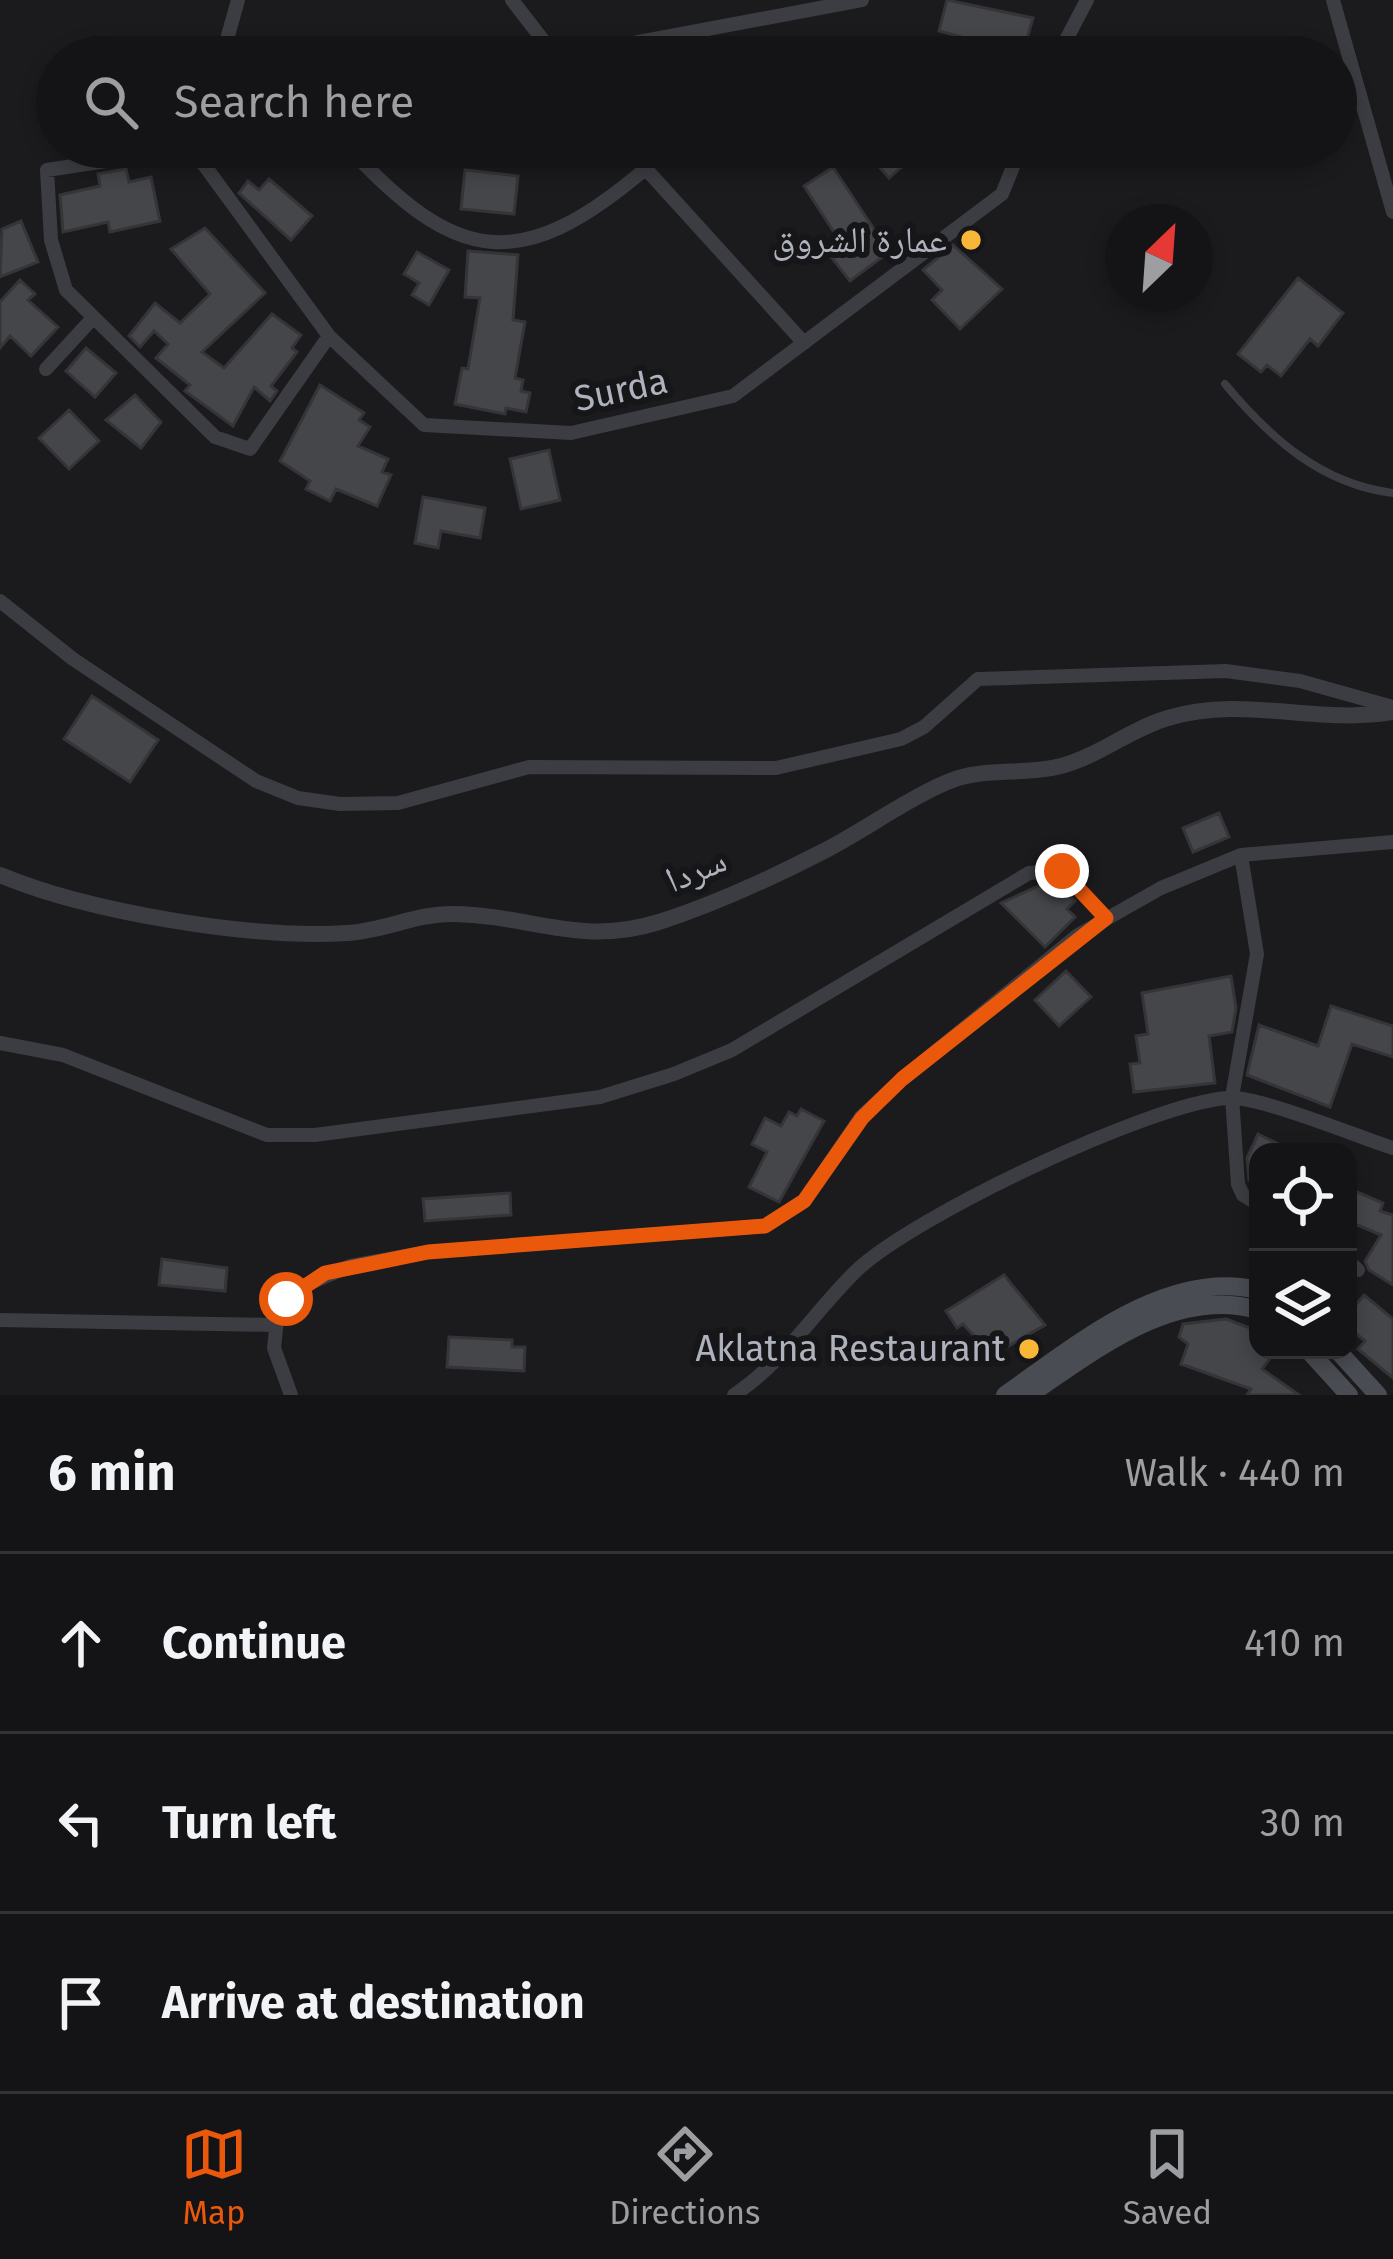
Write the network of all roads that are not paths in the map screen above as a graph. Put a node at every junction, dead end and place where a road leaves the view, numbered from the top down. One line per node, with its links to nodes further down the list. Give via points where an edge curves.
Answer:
1 (238, 0): 6 (street)
2 (512, 0): 7 (street)
3 (862, 0): 8 (street)
4 (1087, 0): 9 (street)
5 (1333, 0): 10 (street)
6 (228, 36)
7 (541, 36)
8 (670, 36)
9 (1068, 36)
10 (1343, 36)
11 (1357, 85): 17 (street)
12 (60, 168): 18 (street, via 47,170 51,240 67,290)
13 (206, 168): 19 (street, Surda)
14 (371, 168): 16 (street, via 425,218 492,247 593,213)
15 (1013, 168): 20 (street, Surda, via 1002,194)
16 (644, 170): 20 (street)
17 (1393, 212)
18 (92, 319): 19 (street, via 215,437 250,449); 21 (street)
19 (329, 337): 20 (street, Surda, via 424,425 571,433 733,396)
20 (804, 343)
21 (46, 369)
22 (1226, 384): 23 (lane, via 1264,430 1307,462 1360,489)
23 (1393, 493)
24 (0, 601): 25 (street, via 224,761 298,798 398,803 529,767 776,768 901,739 978,679 1226,671 1300,681)
25 (1393, 709): 28 (street, سردا, via 1366,717 1208,707 1058,767 979,771 819,854 661,922 604,933 452,914 307,933 110,909)
26 (1393, 842): 27 (street)
27 (1241, 855): 29 (street); 31 (street, via 1257,954)
28 (0, 875)
29 (1106, 918): 30 (street, via 1062,871 1029,873 733,1050 674,1074 600,1097 360,1130 267,1135 63,1055); 37 (street, via 902,1079 784,1219 350,1266 303,1286)
30 (0, 1043)
31 (1232, 1096): 32 (street); 33 (street, via 1238,1184); 42 (street, via 1160,1112 896,1239 856,1271 788,1353)
32 (1393, 1148)
33 (1249, 1199)
34 (1249, 1288): 38 (main road, via 1186,1290)
35 (1249, 1308): 38 (main road, via 1189,1305)
36 (0, 1321): 37 (street)
37 (275, 1324): 41 (street)
38 (1074, 1356): 43 (main road); 44 (main road)
39 (1316, 1359): 45 (main road)
40 (1345, 1359): 46 (main road)
41 (290, 1395)
42 (734, 1395)
43 (1005, 1395)
44 (1029, 1395)
45 (1349, 1395)
46 (1378, 1395)

